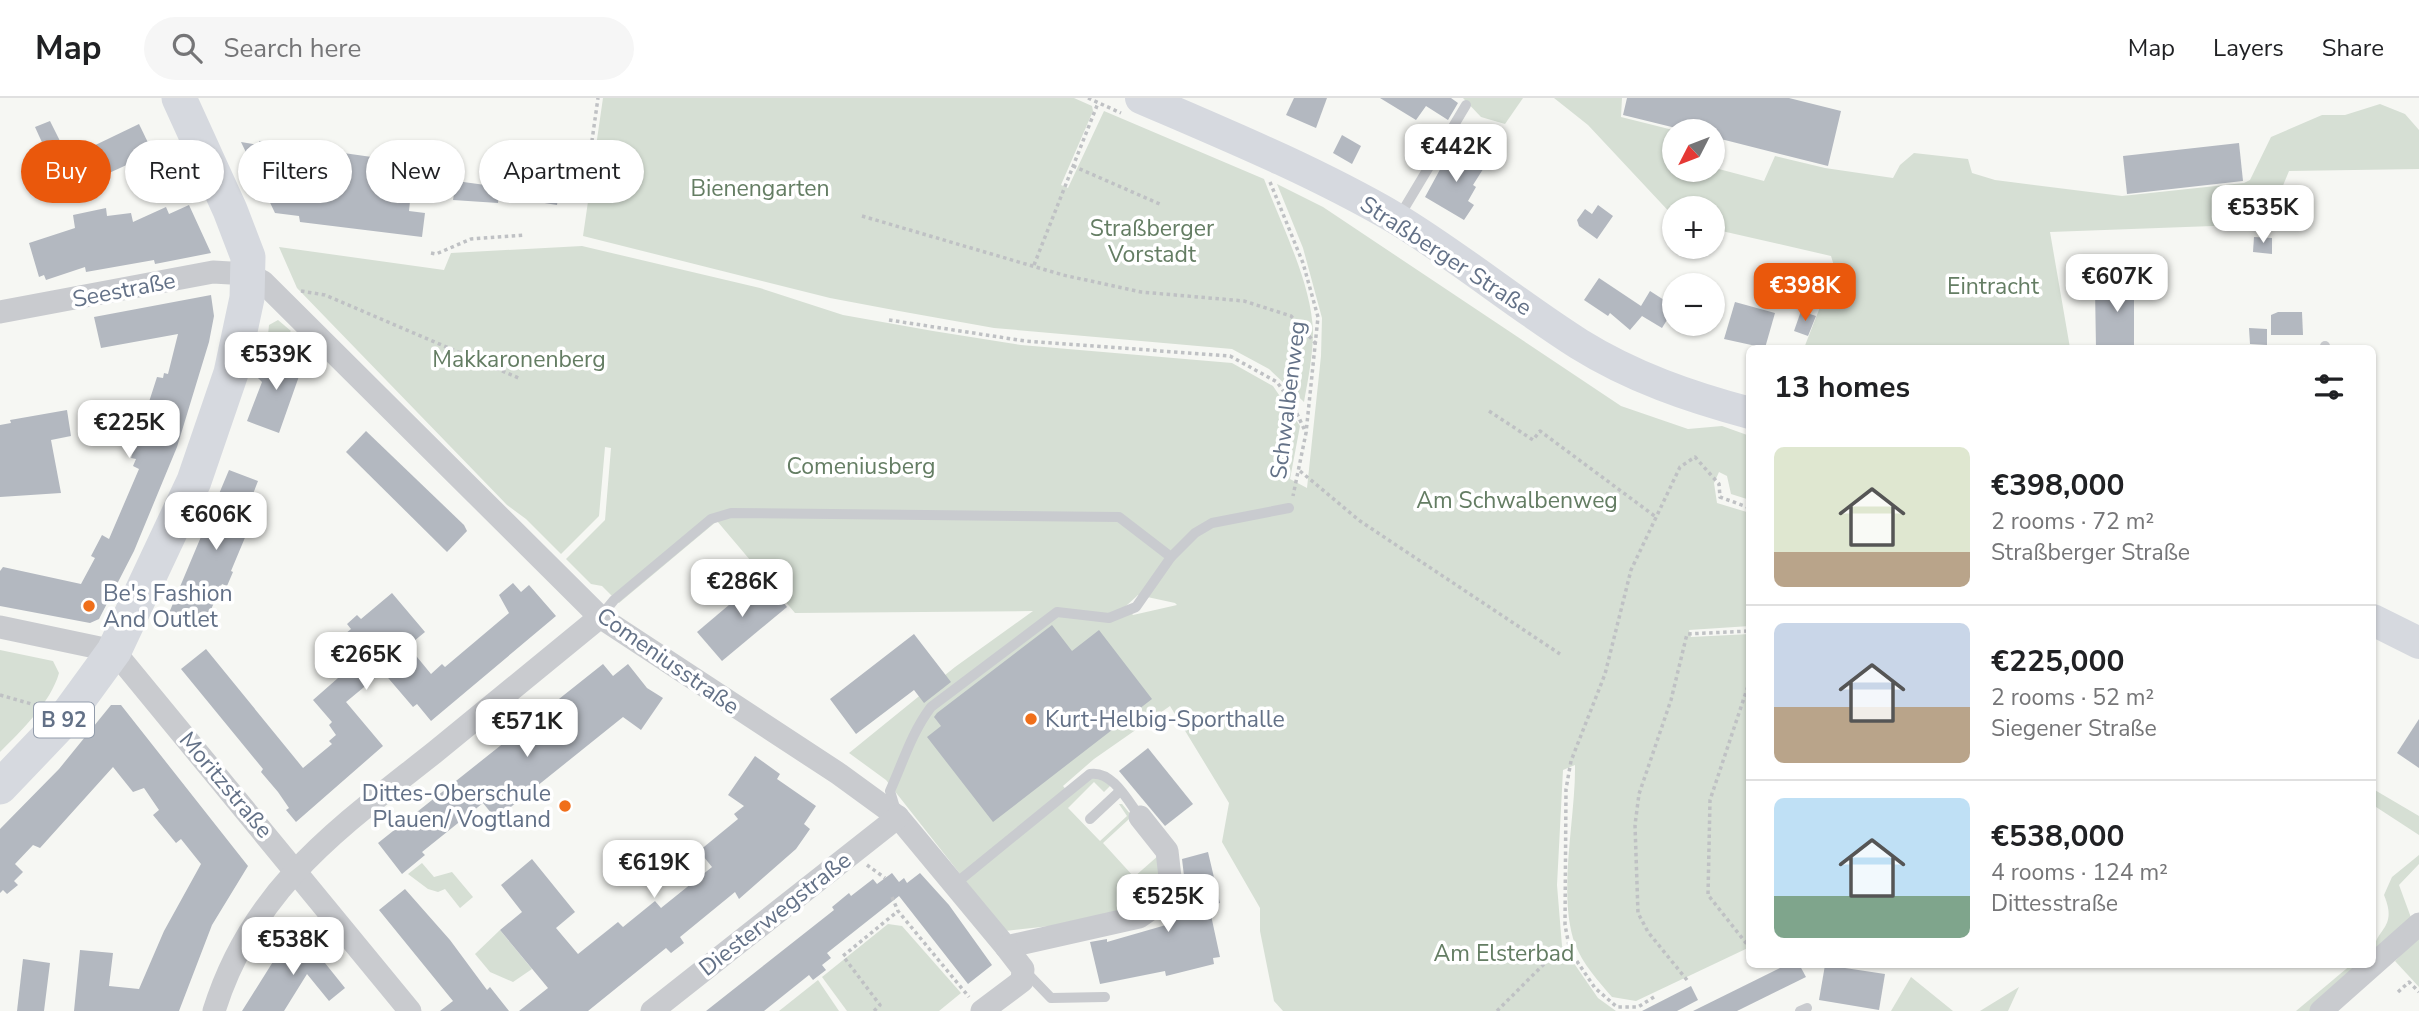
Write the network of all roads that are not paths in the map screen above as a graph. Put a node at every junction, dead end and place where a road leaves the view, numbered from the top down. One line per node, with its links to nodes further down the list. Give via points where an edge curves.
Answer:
1 (178, 98): 5 (main road, B 92, via 245,247)
2 (1466, 105): 4 (lane)
3 (1137, 108): 4 (main road, Straßberger Straße, via 1319,175)
4 (1397, 220): 7 (main road, Straßberger Straße, via 1580,344 1673,390)
5 (248, 274): 6 (street, Seestraße, via 214,272); 10 (street, Comeniusstraße, via 276,293); 14 (main road, B 92, via 231,373 205,455)
6 (0, 312)
7 (1746, 412)
8 (1289, 508): 9 (lane, via 1212,523)
9 (1171, 557): 10 (lane, via 1119,517 731,513 711,519); 17 (lane, via 1136,607 1109,618 1057,612 931,706 916,726 890,791)
10 (600, 617): 17 (street, Comeniusstraße); 20 (street, via 348,820)
11 (2376, 622): 13 (main road)
12 (0, 627): 14 (street)
13 (2419, 643)
14 (114, 651): 15 (main road, B 92, via 63,720); 20 (street, Moritzstraße)
15 (0, 787)
16 (1120, 791): 18 (lane); 19 (lane); 21 (lane, via 1099,772 1090,774)
17 (898, 817): 21 (street, Comeniusstraße); 31 (street, Diesterwegstraße)
18 (1140, 817): 23 (street, via 1167,850 1170,877 1160,903 1139,917)
19 (1090, 819)
20 (296, 869): 29 (street, via 274,893 246,938); 30 (street, Moritzstraße)
21 (955, 884): 23 (street, Comeniusstraße)
22 (2419, 924): 24 (street)
23 (1006, 947): 26 (street, Comeniusstraße)
24 (2376, 962)
25 (2369, 968): 32 (street)
26 (1023, 970): 27 (lane, via 1051,998); 28 (street, via 1022,981)
27 (1105, 997)
28 (978, 1006)
29 (214, 1011)
30 (410, 1011)
31 (652, 1011)
32 (2320, 1011)

